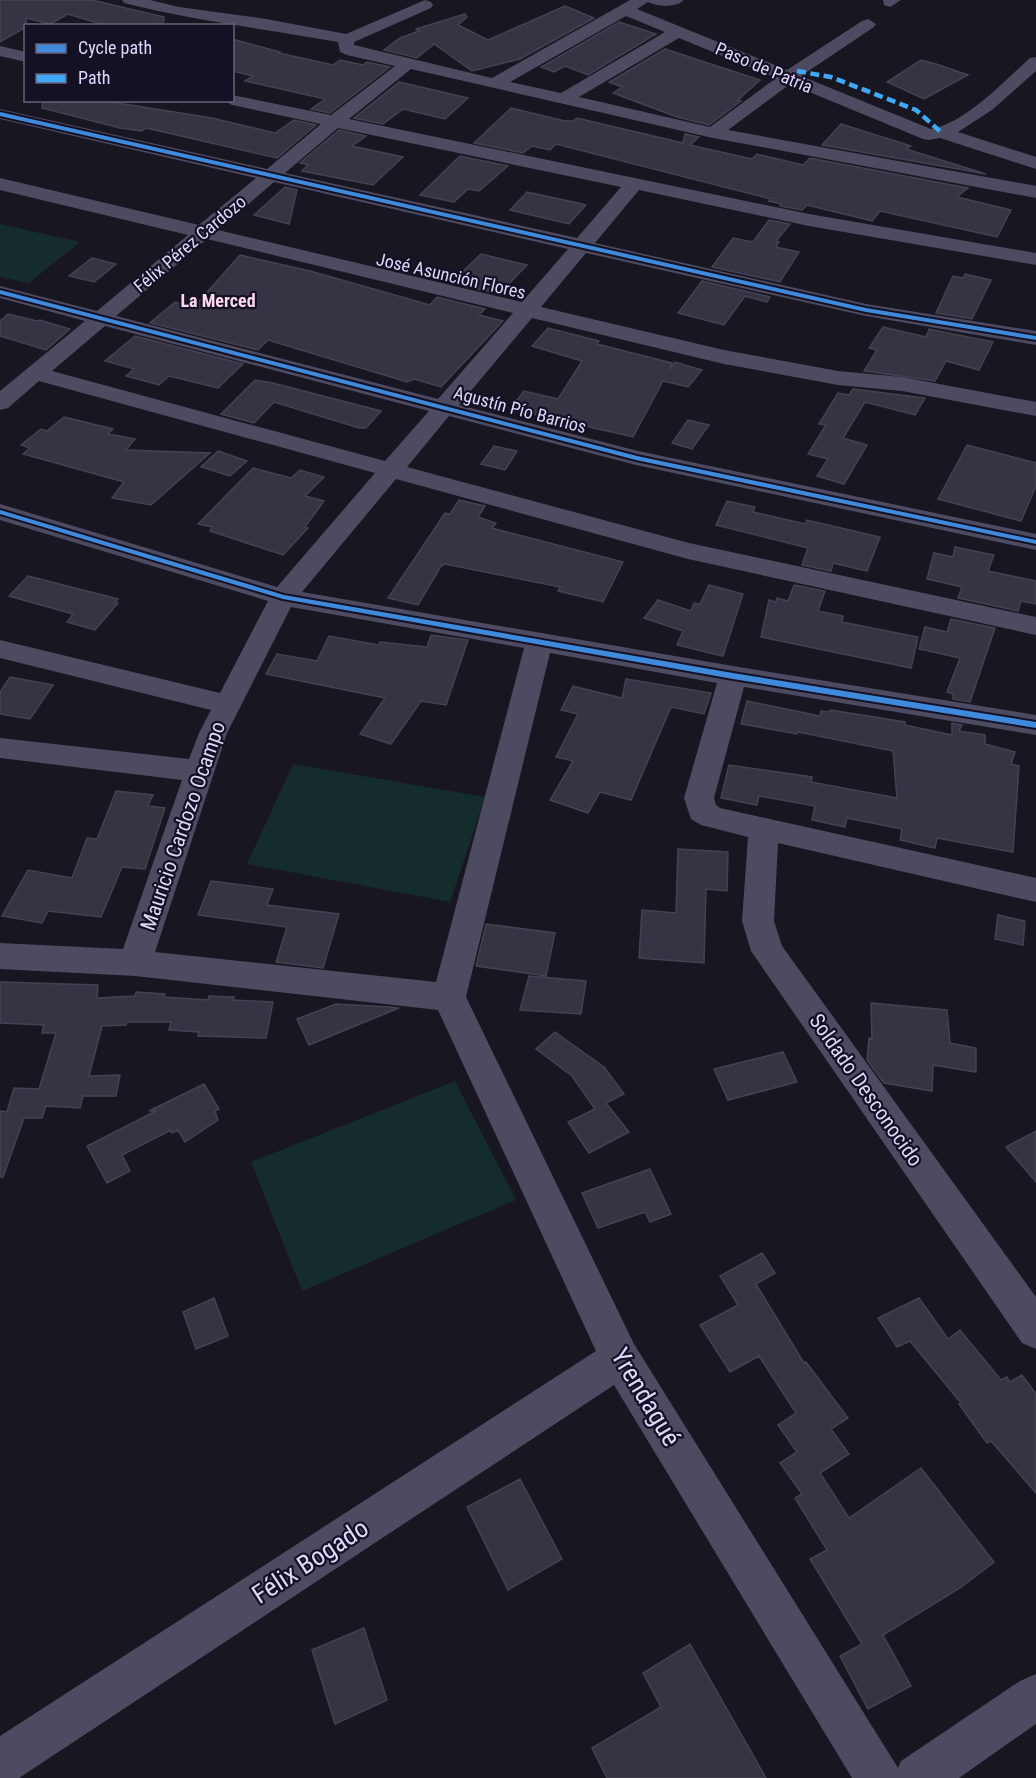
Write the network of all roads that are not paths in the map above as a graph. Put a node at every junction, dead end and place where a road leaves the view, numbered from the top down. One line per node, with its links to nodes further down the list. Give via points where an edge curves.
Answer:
1 (130, 0): 7 (street)
2 (198, 0): 7 (street)
3 (641, 0): 8 (street)
4 (654, 0): 5 (street)
5 (676, 0)
6 (425, 5): 11 (street)
7 (167, 9): 11 (street)
8 (625, 10): 10 (street, Paso de Patria); 17 (street)
9 (868, 24): 16 (street)
10 (677, 32): 16 (street, Paso de Patria); 18 (street)
11 (346, 39): 15 (street, via 346,48 353,51)
12 (2, 53): 13 (street)
13 (24, 57)
14 (1036, 62): 23 (street, via 976,115)
15 (410, 63): 17 (street); 21 (street, Félix Pérez Cardozo)
16 (788, 78): 22 (street); 23 (street, Paso de Patria, via 919,133)
17 (497, 82): 18 (street)
18 (564, 99): 22 (street)
19 (234, 100): 21 (street)
20 (0, 114): 26 (street)
21 (335, 121): 26 (street, Félix Pérez Cardozo); 28 (street)
22 (713, 133): 29 (street)
23 (942, 133): 24 (street)
24 (1036, 164)
25 (0, 168): 30 (street, José Asunción Flores)
26 (270, 176): 30 (street, Félix Pérez Cardozo); 31 (street)
27 (0, 184): 30 (street, José Asunción Flores)
28 (634, 184): 31 (street, Mauricio Cardozo Ocampo); 32 (street, via 809,220)
29 (1036, 192)
30 (209, 226): 34 (street, José Asunción Flores); 35 (street, Félix Pérez Cardozo)
31 (581, 246): 34 (street, Mauricio Cardozo Ocampo); 36 (street, via 866,310)
32 (1036, 259)
33 (0, 292): 35 (street, Agustín Pío Barrios)
34 (532, 304): 39 (street, Mauricio Cardozo Ocampo); 40 (street, José Asunción Flores, via 724,357)
35 (102, 319): 37 (street, Félix Pérez Cardozo); 39 (street, Agustín Pío Barrios)
36 (1036, 338)
37 (34, 373): 38 (street, Félix Pérez Cardozo); 41 (street)
38 (0, 403)
39 (444, 407): 41 (street, Mauricio Cardozo Ocampo); 43 (street, Agustín Pío Barrios, via 636,458)
40 (1036, 409)
41 (390, 471): 44 (street, Mauricio Cardozo Ocampo); 45 (street, via 688,551)
42 (0, 512): 44 (street)
43 (1036, 543)
44 (283, 597): 46 (street); 49 (street, Mauricio Cardozo Ocampo)
45 (1036, 626)
46 (539, 641): 48 (street); 57 (street)
47 (0, 649): 49 (street)
48 (733, 676): 50 (street); 53 (street, via 699,798 702,811 712,817)
49 (226, 704): 52 (street, Mauricio Cardozo Ocampo)
50 (1036, 725)
51 (0, 748): 52 (street)
52 (199, 771): 56 (street, Mauricio Cardozo Ocampo)
53 (764, 829): 54 (street); 58 (street, Soldado Desconocido, via 758,921 767,951)
54 (1036, 890)
55 (0, 956): 56 (street)
56 (135, 963): 57 (street)
57 (449, 997): 59 (street, Yrendagué)
58 (1036, 1330)
59 (620, 1358): 61 (street, Félix Bogado); 62 (street, Yrendagué)
60 (1036, 1697): 63 (street)
61 (0, 1763)
62 (879, 1778)
63 (918, 1778)

